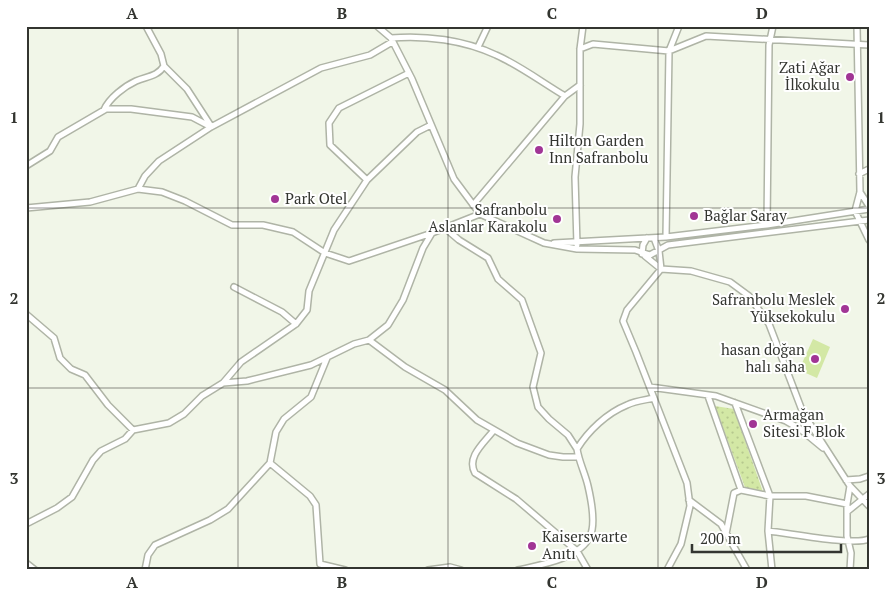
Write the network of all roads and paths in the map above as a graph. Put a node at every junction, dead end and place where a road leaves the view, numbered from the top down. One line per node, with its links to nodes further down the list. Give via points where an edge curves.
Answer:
1 (146, 26): 15 (street)
2 (377, 26): 9 (street)
3 (488, 26): 12 (street)
4 (582, 26): 13 (street)
5 (679, 26): 14 (street)
6 (773, 26): 8 (street)
7 (857, 26): 10 (street)
8 (770, 38): 10 (street); 14 (street, via 706,36); 35 (street)
9 (391, 40): 12 (street, via 416,36); 16 (street); 21 (street, via 370,55 321,68)
10 (857, 44): 11 (street); 24 (street)
11 (869, 45)
12 (478, 47): 18 (street)
13 (580, 49): 14 (street, via 593,44); 17 (street)
14 (669, 51): 38 (street)
15 (164, 66): 19 (street, via 157,74 125,88); 21 (street, via 187,89)
16 (409, 73): 20 (street); 25 (street, via 339,108 328,124 330,146)
17 (580, 85): 18 (street); 42 (street, via 575,177)
18 (565, 96): 28 (street)
19 (104, 110): 21 (street, via 131,109 192,117); 22 (street, via 58,137 50,151)
20 (431, 125): 25 (street, via 416,132); 28 (street, via 454,180)
21 (211, 127): 26 (street, via 159,161)
22 (26, 166)
23 (869, 169): 24 (street)
24 (859, 174): 27 (street)
25 (367, 180): 46 (street, via 334,230)
26 (138, 189): 29 (street, via 90,202); 46 (street, via 162,192 232,224 263,225 293,232)
27 (860, 192): 30 (street); 31 (street)
28 (473, 205): 32 (street)
29 (26, 208)
30 (869, 208): 31 (street)
31 (855, 210): 34 (street); 35 (street)
32 (480, 214): 36 (street); 43 (street)
33 (869, 220): 34 (street)
34 (860, 222): 41 (street); 45 (street, via 668,244)
35 (767, 225): 38 (street)
36 (445, 228): 37 (street); 61 (street, via 488,258 498,279 522,300 540,353 534,387 538,406 568,435)
37 (432, 233): 46 (street, via 349,261); 52 (street, via 403,300 388,325)
38 (666, 237): 40 (street)
39 (647, 238): 40 (street); 42 (street); 47 (street)
40 (654, 238): 45 (street)
41 (869, 240)
42 (576, 242): 43 (street); 44 (street)
43 (544, 243): 44 (street)
44 (577, 249): 47 (street, via 635,250)
45 (659, 251): 47 (street, via 650,256); 48 (street)
46 (325, 253): 51 (street, via 309,291 308,310)
47 (642, 254): 48 (street)
48 (661, 269): 55 (street, via 627,310 623,321); 62 (street, via 690,271 730,282 749,296 769,324 803,412)
49 (234, 287): 51 (street, via 282,312)
50 (26, 314): 59 (street, via 54,338 60,358 85,375 108,406)
51 (296, 324): 54 (street, via 241,362)
52 (369, 340): 53 (street); 60 (street, via 405,367 445,390 477,420)
53 (327, 358): 54 (street, via 311,366); 64 (street, via 311,397 284,419 276,432)
54 (223, 383): 59 (street, via 168,423)
55 (650, 387): 56 (street); 57 (street)
56 (708, 396): 58 (street); 68 (street)
57 (654, 398): 61 (street, via 612,412 583,438); 71 (street, via 687,483)
58 (736, 403): 62 (street, via 786,421); 70 (street)
59 (133, 430): 76 (street, via 125,439 101,451 72,497)
60 (494, 430): 63 (street, via 549,455); 81 (street, via 472,460 471,467 475,473 516,499)
61 (577, 449): 63 (street)
62 (827, 451): 66 (street)
63 (578, 457): 81 (street, via 588,484 593,513 591,536)
64 (270, 463): 84 (street, via 228,509 155,545 148,555); 85 (street, via 310,496 316,505 320,564)
65 (869, 476): 66 (street)
66 (846, 480): 67 (street)
67 (850, 486): 72 (street); 73 (street)
68 (741, 490): 70 (street); 78 (street, via 734,493)
69 (869, 494): 72 (street)
70 (770, 496): 73 (street, via 806,496); 77 (street)
71 (689, 500): 78 (street, via 720,524); 90 (street, via 681,544)
72 (862, 500): 74 (street); 75 (street)
73 (847, 504): 75 (street)
74 (869, 506)
75 (848, 511): 80 (street)
76 (26, 524)
77 (768, 531): 80 (street); 92 (street)
78 (726, 534): 91 (street)
79 (869, 539): 80 (street)
80 (848, 541): 93 (street)
81 (577, 551): 88 (street, via 562,559); 89 (street)
82 (26, 563): 83 (street)
83 (35, 570)
84 (145, 570)
85 (345, 570)
86 (428, 570): 87 (street, via 450,567)
87 (460, 570)
88 (518, 570)
89 (588, 570)
90 (667, 570)
91 (747, 570)
92 (772, 570)
93 (850, 570)

